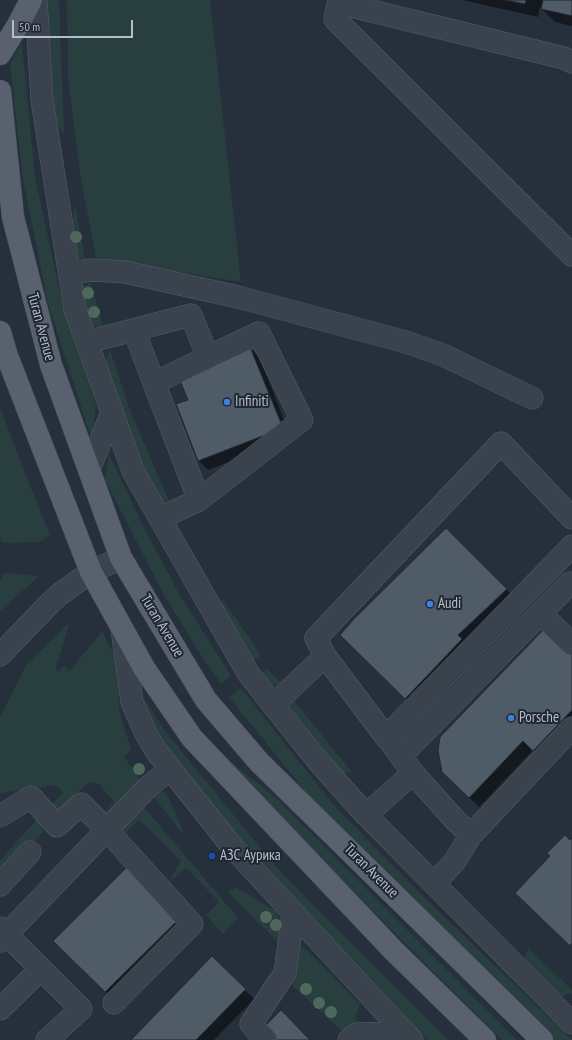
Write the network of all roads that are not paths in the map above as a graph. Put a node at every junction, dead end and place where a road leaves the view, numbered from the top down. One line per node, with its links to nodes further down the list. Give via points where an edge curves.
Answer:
1 (31, 0): 4 (main road)
2 (36, 0): 8 (street, via 42,100)
3 (339, 1): 5 (street); 7 (street, via 335,19)
4 (0, 54)
5 (572, 62)
6 (0, 91): 17 (main road, Turan Avenue, via 13,217 51,365)
7 (572, 255)
8 (69, 273): 11 (street, via 75,309); 15 (street, via 92,270 124,272 238,297 398,340 443,355)
9 (134, 330): 11 (street); 13 (street, via 191,315); 14 (street)
10 (0, 332): 12 (main road)
11 (87, 342): 16 (street)
12 (3, 351): 23 (main road)
13 (208, 357): 14 (street); 18 (street, via 259,333 302,420)
14 (154, 383): 18 (street)
15 (532, 398)
16 (112, 412): 17 (street); 19 (street, via 133,471)
17 (89, 470): 22 (main road, Turan Avenue)
18 (199, 500): 19 (street)
19 (160, 518): 30 (street, via 248,673)
20 (572, 518): 29 (street, via 502,443 316,638)
21 (572, 546): 32 (street)
22 (121, 558): 23 (street); 53 (main road, Turan Avenue, via 206,700 259,762)
23 (91, 572): 26 (main road); 28 (street, via 50,602)
24 (571, 584): 25 (street)
25 (541, 614): 27 (street); 33 (street)
26 (122, 628): 34 (street, via 132,702 146,734); 52 (main road, via 144,668 192,738 394,950)
27 (572, 644)
28 (0, 655)
29 (325, 656): 30 (street); 32 (street)
30 (273, 705): 35 (street)
31 (572, 728): 38 (street)
32 (386, 736): 33 (street)
33 (407, 764): 35 (street); 38 (street)
34 (170, 769): 37 (street, via 147,788); 42 (street, via 234,849)
35 (366, 815): 40 (street)
36 (0, 816): 37 (street, via 31,797 57,826 81,804)
37 (106, 830): 43 (street); 45 (street, via 192,924)
38 (471, 835): 40 (street, via 456,861)
39 (30, 852): 41 (street)
40 (434, 884): 47 (street)
41 (0, 885)
42 (293, 913): 48 (street); 50 (street, via 285,973 251,1024)
43 (2, 934): 44 (street)
44 (41, 969): 46 (street); 49 (street, via 81,1009)
45 (114, 1003)
46 (0, 1009)
47 (572, 1023)
48 (409, 1036): 51 (street, via 356,1034)
49 (47, 1040)
50 (266, 1040)
51 (350, 1040)
52 (485, 1040)
53 (542, 1040)

